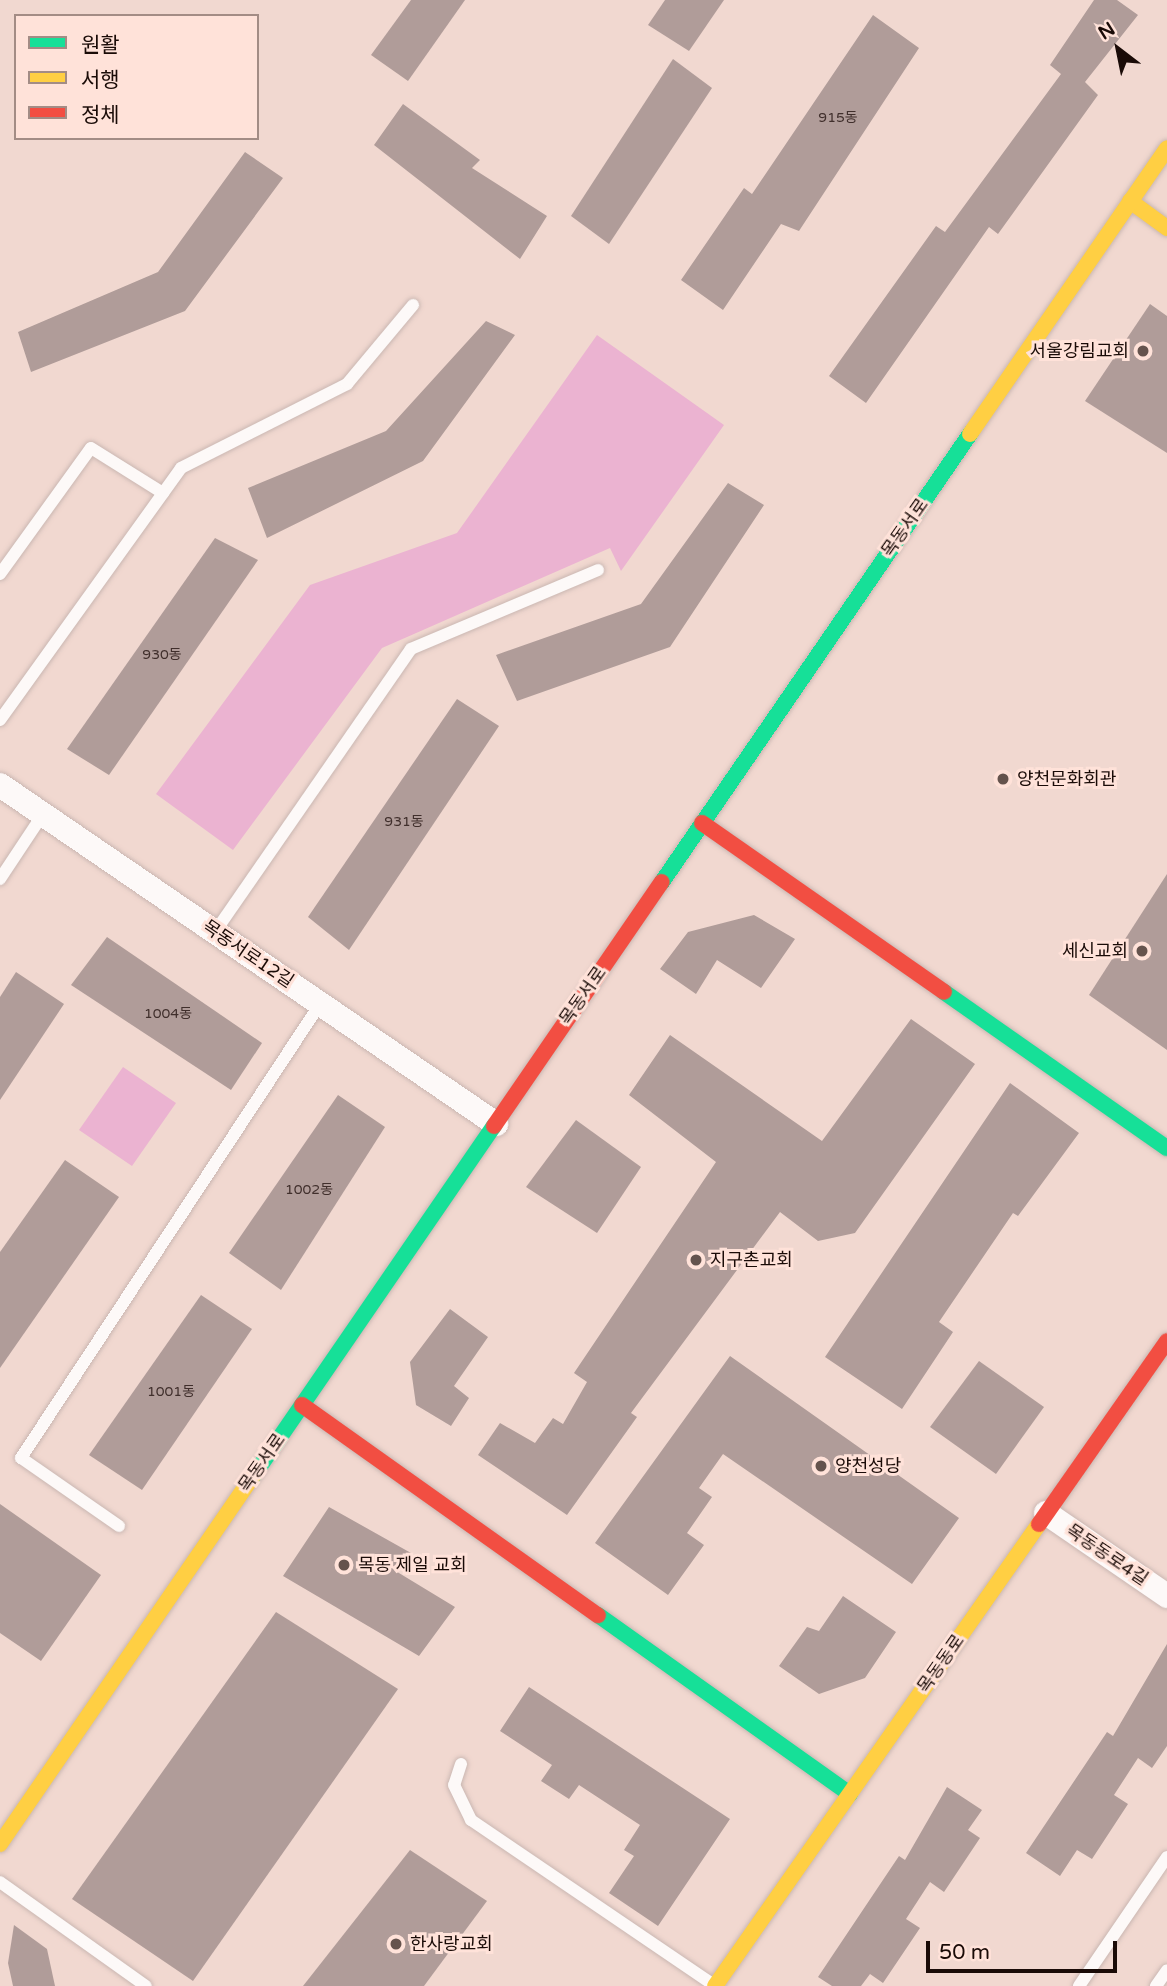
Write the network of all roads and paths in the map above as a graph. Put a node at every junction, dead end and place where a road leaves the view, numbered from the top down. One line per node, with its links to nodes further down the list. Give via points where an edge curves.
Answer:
1 (1167, 148): 2 (main road, 목동서로)
2 (1130, 201): 3 (main road); 12 (main road, 목동서로)
3 (1167, 228)
4 (413, 305): 5 (lane, via 347,384 181,468)
5 (163, 493): 7 (lane, via 91,448); 8 (lane)
6 (598, 570): 14 (lane, via 411,649)
7 (0, 574)
8 (4, 705): 9 (lane)
9 (0, 720)
10 (0, 785): 11 (street, 목동서로12길)
11 (43, 814): 13 (lane); 14 (street, 목동서로12길)
12 (702, 823): 16 (main road, 목동서로); 17 (main road)
13 (0, 879)
14 (215, 932): 15 (street, 목동서로12길)
15 (320, 1004): 16 (street, 목동서로12길); 21 (lane, via 21,1458)
16 (496, 1124): 19 (main road, 목동서로)
17 (1167, 1148)
18 (1167, 1341): 20 (main road, 목동동로)
19 (302, 1405): 24 (main road); 25 (main road, 목동서로)
20 (1046, 1513): 22 (street, 목동동로4길); 24 (main road, 목동동로)
21 (120, 1526)
22 (1167, 1596)
23 (461, 1764): 30 (lane, via 454,1785 471,1820)
24 (850, 1794): 30 (main road, 목동동로)
25 (0, 1844)
26 (1167, 1857): 31 (lane)
27 (0, 1882): 29 (lane)
28 (1167, 1970): 32 (lane)
29 (146, 1986)
30 (715, 1986)
31 (1079, 1986)
32 (1156, 1986)

